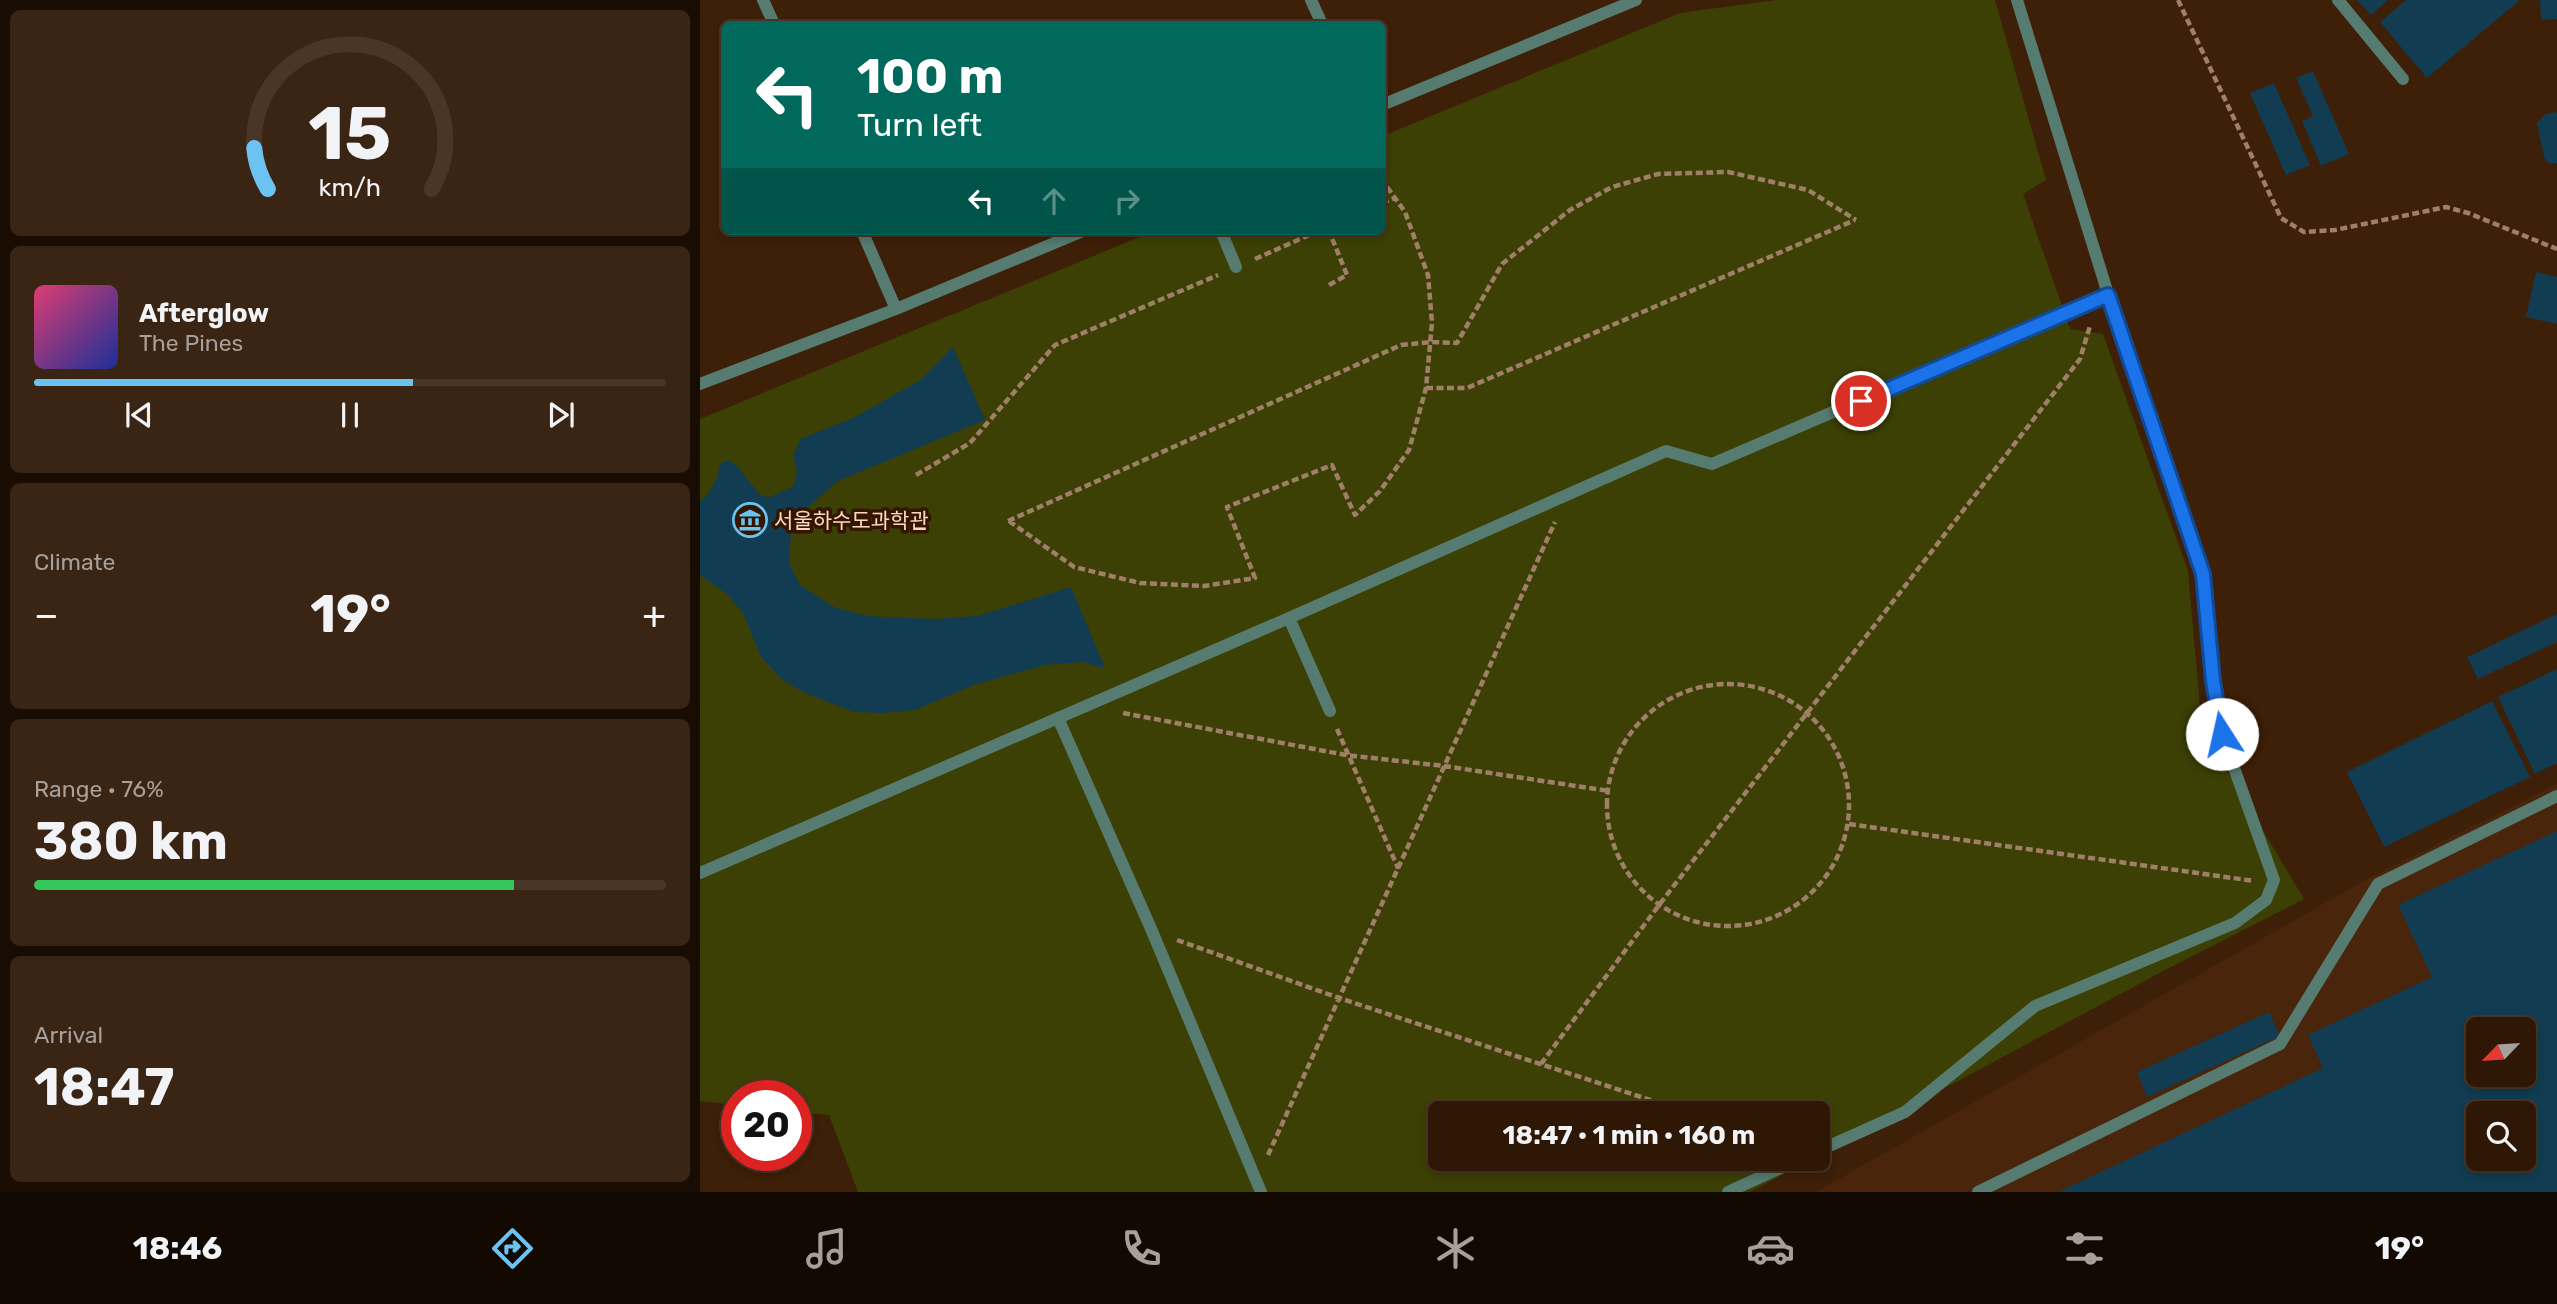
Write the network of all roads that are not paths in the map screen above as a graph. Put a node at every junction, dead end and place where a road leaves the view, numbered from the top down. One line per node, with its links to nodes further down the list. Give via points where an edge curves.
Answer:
1 (763, 0): 6 (lane)
2 (1311, 0): 7 (lane)
3 (1636, 0): 9 (lane)
4 (2017, 0): 14 (lane)
5 (2339, 0): 8 (lane)
6 (773, 21)
7 (1321, 21)
8 (2403, 79)
9 (1386, 103)
10 (864, 235): 15 (lane)
11 (1073, 235): 15 (lane)
12 (1223, 235): 13 (lane)
13 (1237, 267)
14 (2108, 295): 17 (lane, via 1712,464 1665,451); 22 (lane, via 2203,574 2222,734 2274,880 2266,900 2235,923 2035,1006 1905,1112)
15 (896, 309): 16 (lane)
16 (700, 384)
17 (1289, 618): 18 (lane); 19 (lane)
18 (1330, 711)
19 (1058, 718): 21 (lane); 24 (lane)
20 (2557, 796): 26 (lane, via 2378,884 2280,1044)
21 (700, 873)
22 (1830, 1146)
23 (1774, 1171): 25 (lane)
24 (1259, 1187)
25 (1728, 1192)
26 (1978, 1192)

